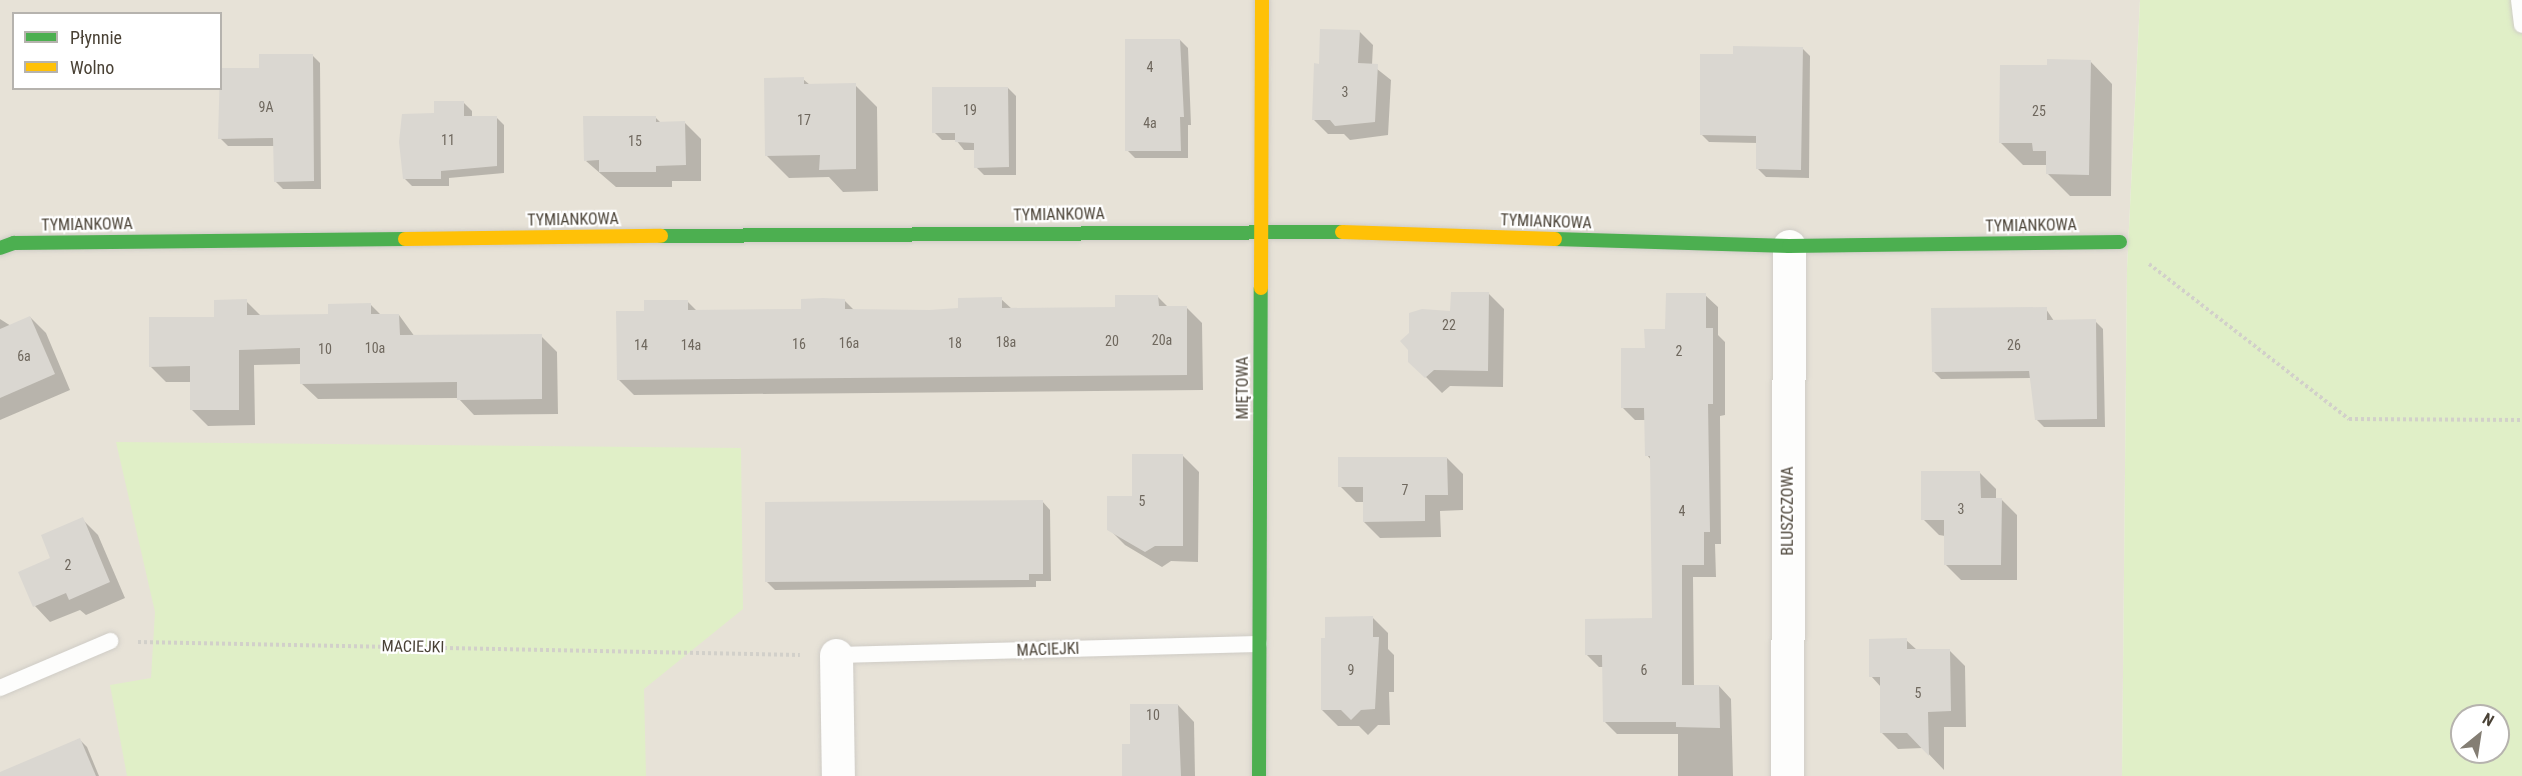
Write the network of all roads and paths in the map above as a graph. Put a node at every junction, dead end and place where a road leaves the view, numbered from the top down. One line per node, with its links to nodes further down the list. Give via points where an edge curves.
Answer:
1 (1262, 0): 4 (street, MIĘTOWA)
2 (2519, 0): 3 (lane)
3 (2522, 25)
4 (1260, 230): 6 (street, TYMIANKOWA); 7 (street, TYMIANKOWA, via 14,243); 10 (street, MIĘTOWA)
5 (2120, 242): 6 (street, TYMIANKOWA); 8 (path, via 2349,419)
6 (1789, 246): 15 (street, BLUSZCZOWA)
7 (0, 248)
8 (2522, 420)
9 (110, 641): 11 (path, MACIEJKI); 12 (lane)
10 (1259, 644): 11 (lane, MACIEJKI); 14 (street, MIĘTOWA)
11 (836, 656): 13 (street)
12 (0, 688)
13 (838, 776)
14 (1259, 776)
15 (1787, 776)

